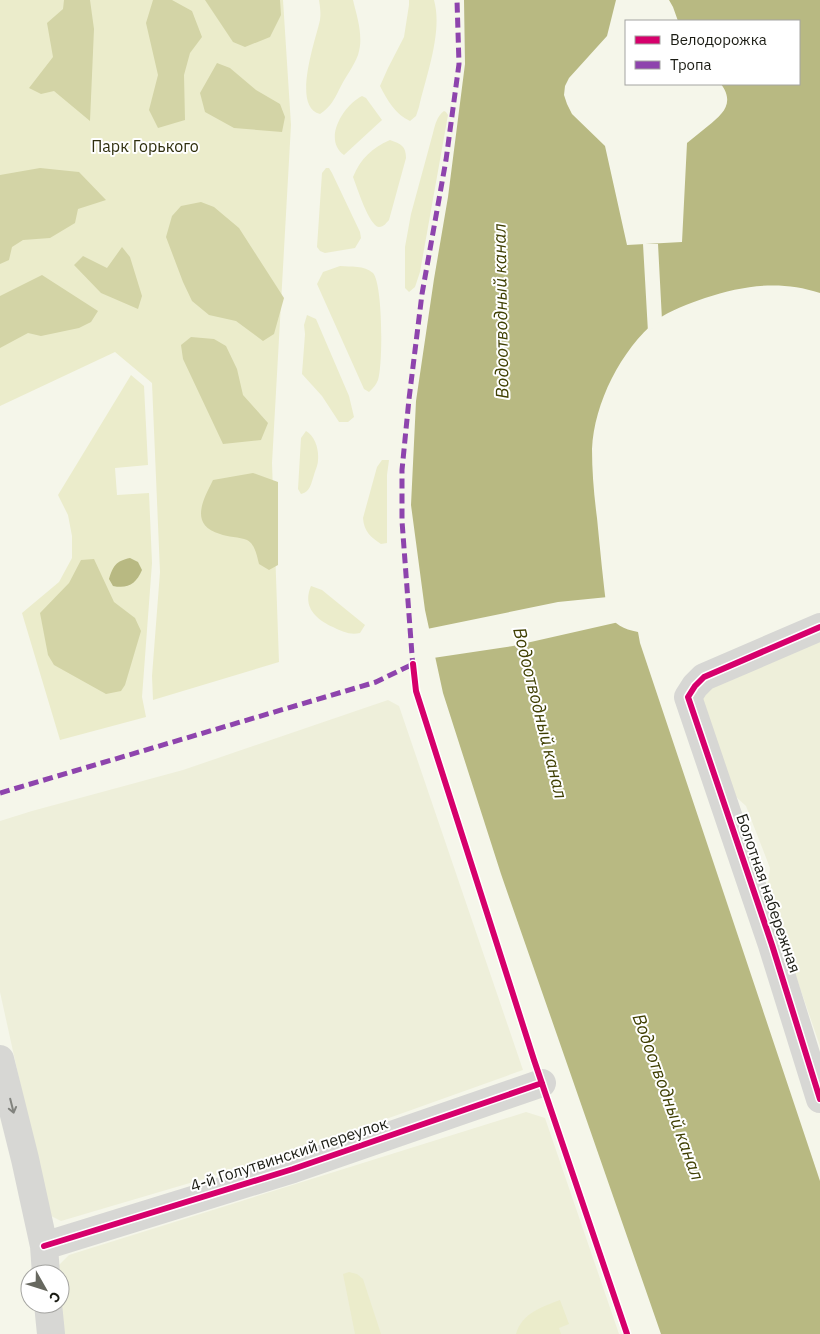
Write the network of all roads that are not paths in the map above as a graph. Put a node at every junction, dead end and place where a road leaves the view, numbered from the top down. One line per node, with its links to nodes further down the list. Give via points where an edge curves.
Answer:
1 (820, 627): 4 (street, Болотная набережная, via 704,677 688,697)
2 (0, 1059): 5 (street, one-way to 5)
3 (542, 1083): 5 (street, 4-й Голутвинский переулок, via 293,1169)
4 (820, 1099)
5 (44, 1246): 6 (street)
6 (45, 1264)
7 (49, 1314): 8 (street)
8 (51, 1334)

